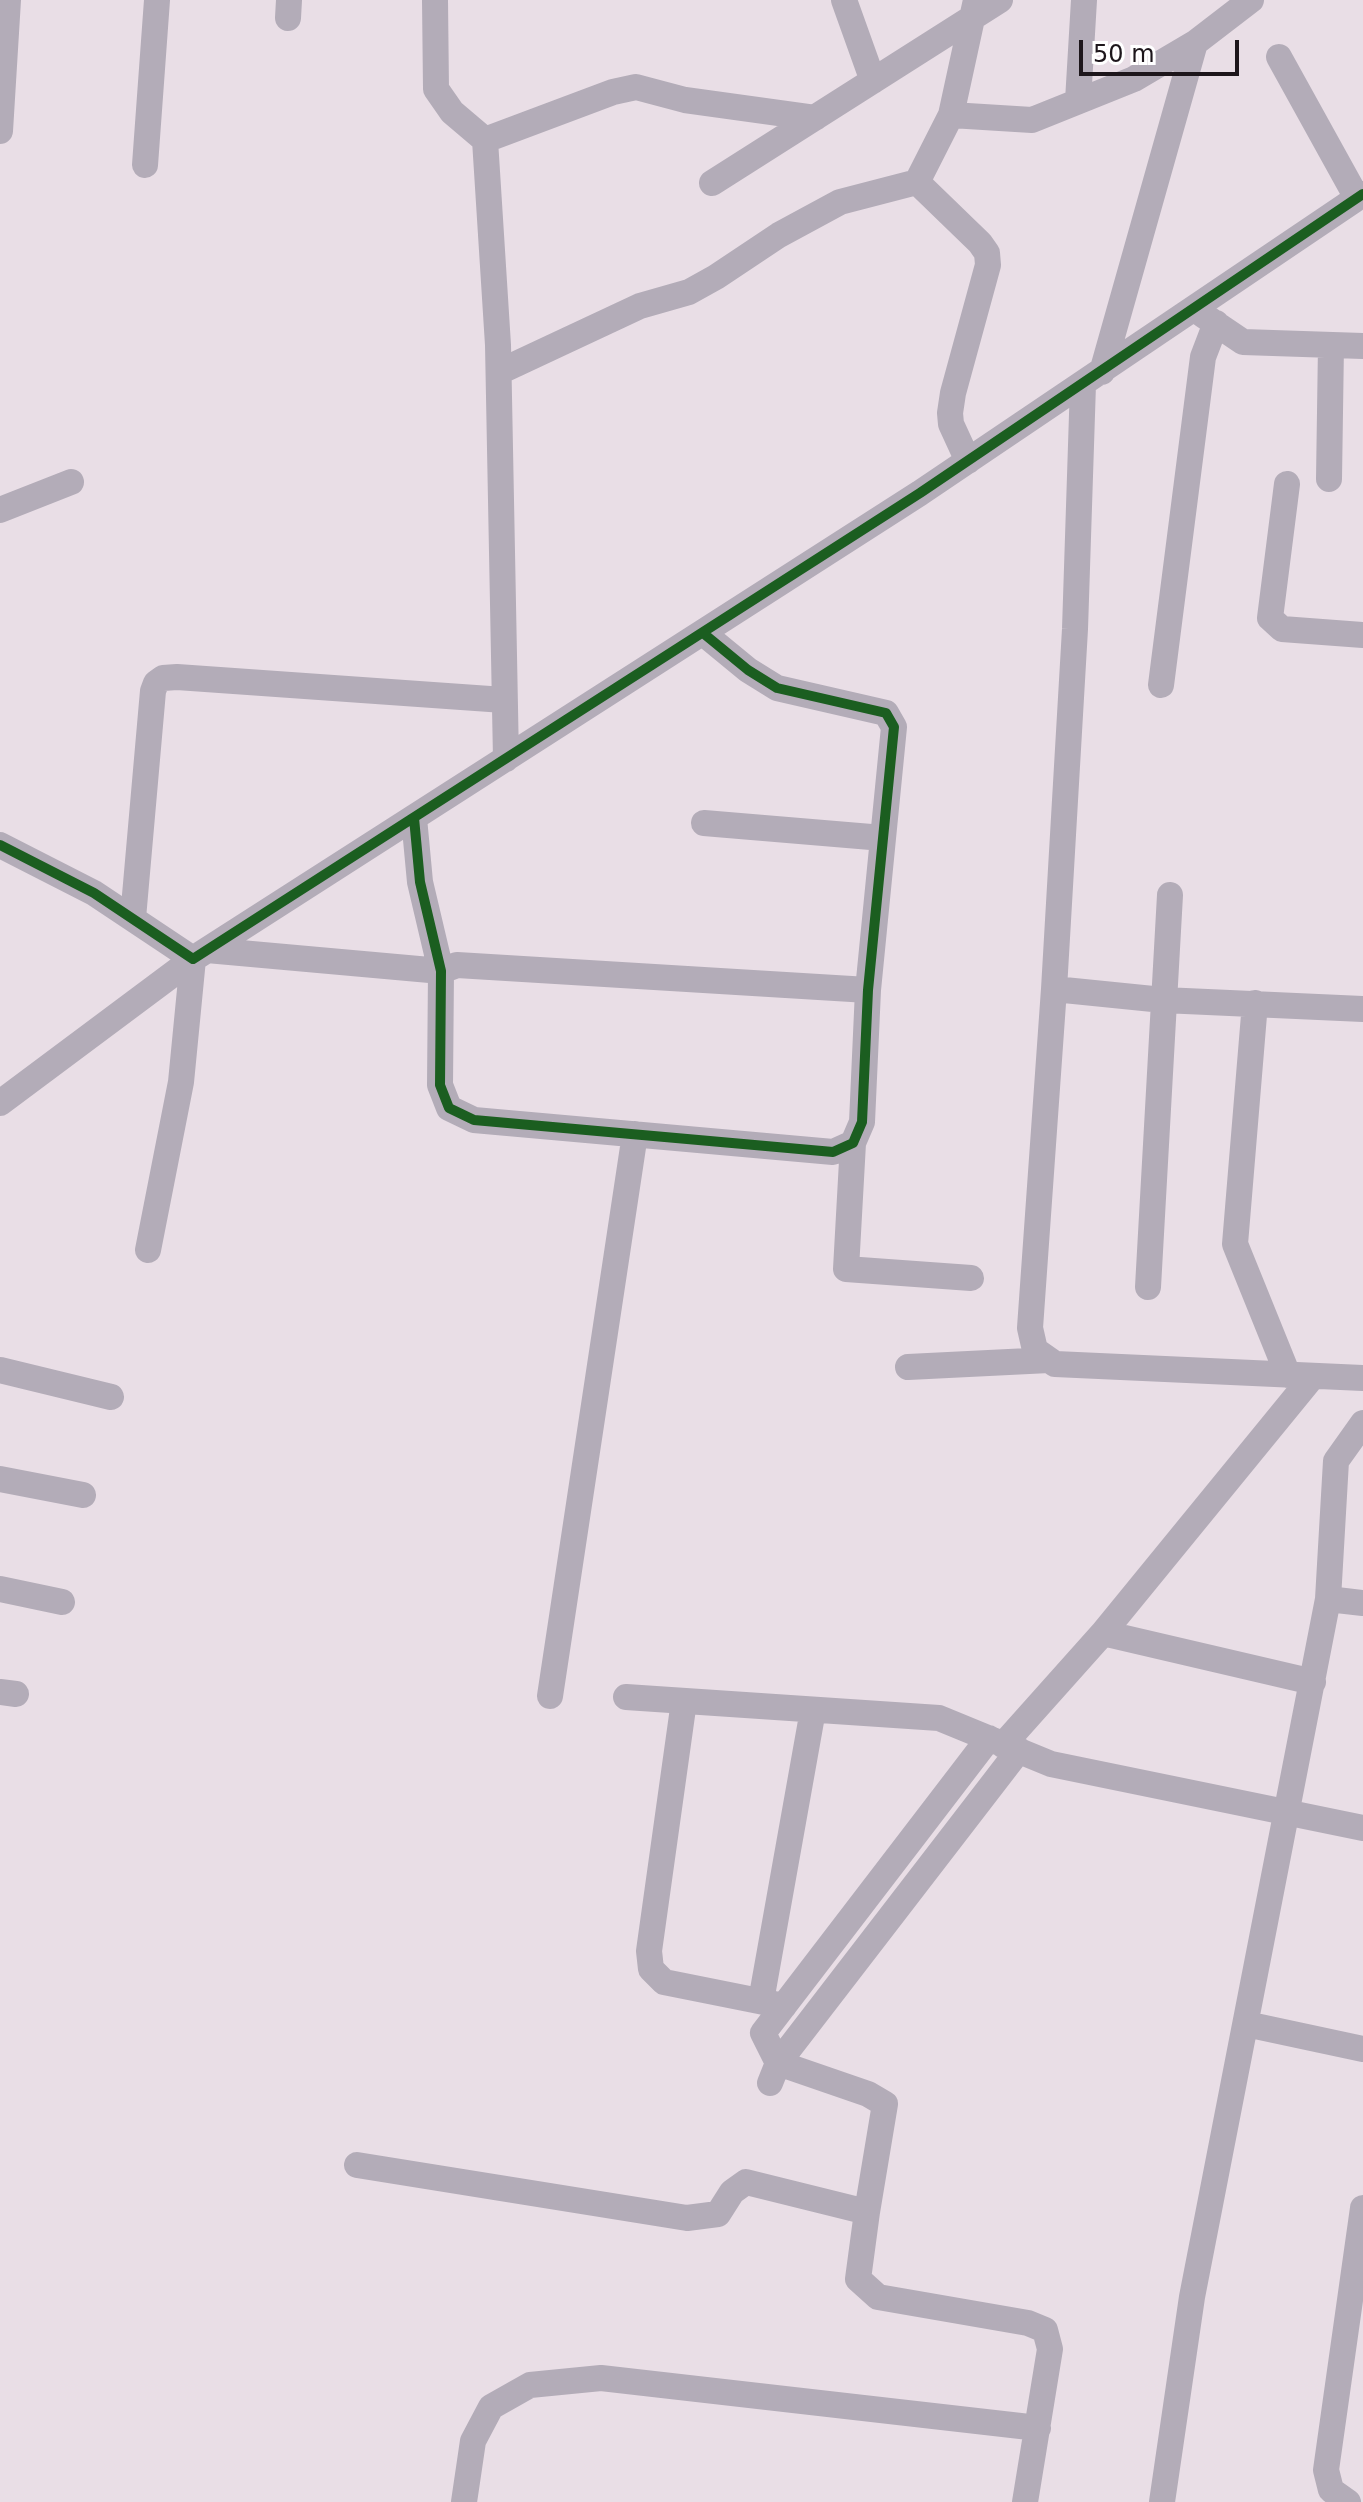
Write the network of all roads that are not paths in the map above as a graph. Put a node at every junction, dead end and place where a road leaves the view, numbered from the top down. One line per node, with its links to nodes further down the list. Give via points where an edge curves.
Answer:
1 (8, 0): 15 (street)
2 (157, 0): 17 (street)
3 (435, 0): 16 (street, via 436,89 452,112)
4 (844, 0): 11 (street)
5 (1000, 0): 8 (street)
6 (1084, 0): 12 (street)
7 (1251, 0): 9 (street)
8 (974, 9): 11 (street); 13 (street)
9 (1195, 43): 12 (street, via 1134,79); 26 (street)
10 (1279, 57): 20 (street)
11 (873, 81): 14 (street)
12 (1078, 101): 13 (street, via 1032,120)
13 (951, 115): 18 (street)
14 (815, 118): 16 (street, via 685,100 636,87); 19 (street)
15 (0, 131)
16 (485, 140): 25 (street)
17 (145, 165)
18 (917, 182): 25 (street, via 840,202 689,292 640,306); 27 (street, via 987,253 950,413)
19 (712, 183)
20 (1360, 196): 21 (street)
21 (1194, 309): 22 (street); 26 (street)
22 (1216, 323): 23 (street, via 1243,342); 34 (street, via 1203,357)
23 (1331, 345): 24 (street); 28 (street)
24 (1363, 346)
25 (499, 372): 35 (street)
26 (1093, 378): 27 (street); 45 (street)
27 (968, 461): 32 (street)
28 (1329, 479)
29 (71, 482): 31 (street)
30 (1287, 484): 33 (street, via 1270,618 1282,629)
31 (0, 510)
32 (703, 633): 36 (street); 39 (street, via 777,688 886,713 894,727)
33 (1363, 635)
34 (1161, 685)
35 (504, 700): 36 (street); 42 (street, via 163,678 153,691)
36 (506, 759): 37 (street)
37 (414, 818): 43 (street); 44 (street, via 420,882)
38 (704, 823): 39 (street)
39 (883, 838): 46 (street)
40 (0, 845): 42 (street)
41 (1170, 895): 47 (street)
42 (133, 918): 43 (street)
43 (200, 954): 44 (street); 50 (street); 53 (street)
44 (441, 971): 46 (street, via 457,965); 51 (street, via 440,1085 449,1108 474,1120)
45 (1054, 989): 47 (street); 56 (street, via 1030,1328 1035,1350)
46 (868, 990): 52 (street, via 862,1122)
47 (1163, 1000): 48 (street); 55 (street)
48 (1255, 1003): 49 (street); 59 (street, via 1235,1244)
49 (1363, 1009)
50 (0, 1103)
51 (635, 1134): 52 (street, via 833,1152); 71 (street)
52 (853, 1143): 54 (street, via 846,1269)
53 (148, 1250)
54 (971, 1278)
55 (1148, 1287)
56 (1049, 1360): 57 (street); 59 (street)
57 (908, 1367)
58 (0, 1370): 61 (street)
59 (1301, 1375): 60 (street); 69 (street)
60 (1363, 1378)
61 (111, 1397)
62 (1363, 1423): 66 (street, via 1336,1461)
63 (0, 1479): 64 (street)
64 (83, 1495)
65 (0, 1589): 67 (street)
66 (1328, 1599): 68 (street); 70 (street)
67 (62, 1602)
68 (1363, 1603)
69 (1103, 1633): 70 (street); 75 (street)
70 (1313, 1682): 76 (street)
71 (550, 1696)
72 (626, 1697): 73 (street)
73 (684, 1701): 74 (street); 78 (street, via 649,1951 651,1969 664,1982)
74 (813, 1710): 75 (street, via 939,1718); 78 (street)
75 (1004, 1745): 76 (street, via 1051,1764); 78 (street); 81 (street)
76 (1286, 1812): 77 (street); 79 (street)
77 (1363, 1828)
78 (773, 2004): 81 (street, via 763,2033)
79 (1246, 2024): 80 (street); 89 (street, via 1192,2297)
80 (1363, 2049)
81 (774, 2073): 84 (street, via 868,2094 885,2104)
82 (357, 2165): 84 (street, via 687,2218 718,2214 746,2182)
83 (1363, 2208): 85 (street)
84 (867, 2212): 86 (street, via 858,2279 878,2297 1045,2330 1050,2349)
85 (1361, 2235): 90 (street, via 1326,2470 1331,2490)
86 (1038, 2428): 87 (street, via 601,2378 530,2385 491,2407 473,2441); 88 (street)
87 (464, 2502)
88 (1025, 2502)
89 (1162, 2502)
90 (1348, 2502)

